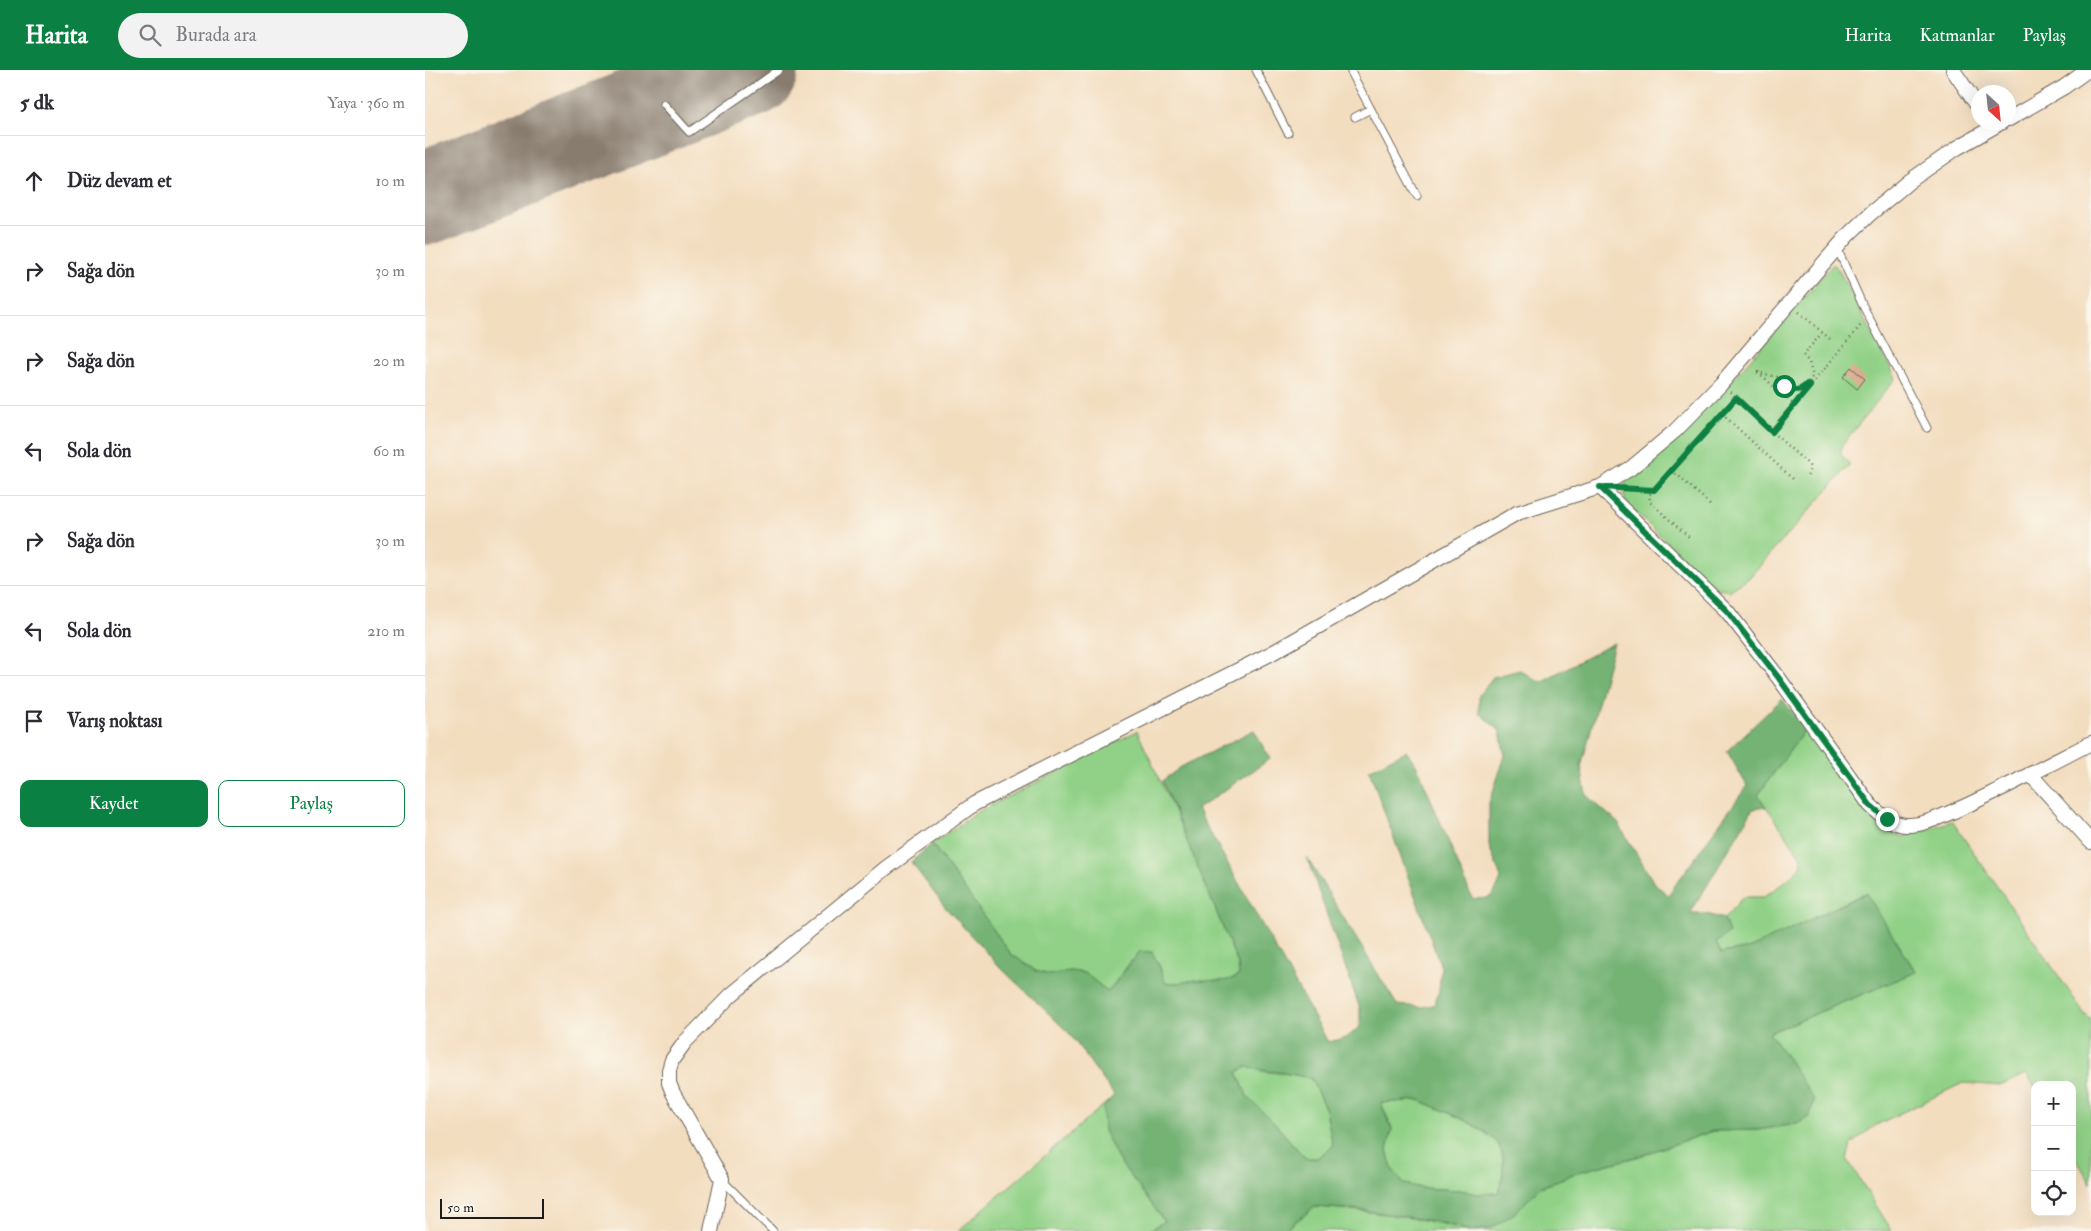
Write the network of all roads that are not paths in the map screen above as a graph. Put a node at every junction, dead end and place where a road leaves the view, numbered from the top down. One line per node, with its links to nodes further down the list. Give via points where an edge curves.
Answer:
1 (779, 70): 7 (lane, via 689,132)
2 (1256, 70): 12 (lane)
3 (1350, 70): 8 (lane)
4 (1953, 70): 6 (street)
5 (2087, 70): 9 (street, via 2065,87)
6 (1971, 96)
7 (664, 104)
8 (1371, 109): 10 (lane); 13 (lane)
9 (2016, 115)
10 (1355, 118)
11 (1985, 130): 14 (street, via 1891,196)
12 (1288, 133)
13 (1417, 196)
14 (1837, 248): 15 (lane, via 1868,316); 16 (street, via 1721,384 1658,446 1618,478)
15 (1927, 428)
16 (1600, 487): 18 (street, via 1727,611 1870,805 1887,819 1906,825 1925,822); 20 (street, via 1517,513 1272,653 974,804 886,868 731,995 685,1042 673,1060 669,1070 673,1093)
17 (2091, 744): 18 (street)
18 (2030, 774): 19 (street)
19 (2091, 842)
20 (722, 1180): 21 (street); 22 (lane)
21 (711, 1231)
22 (773, 1231)

